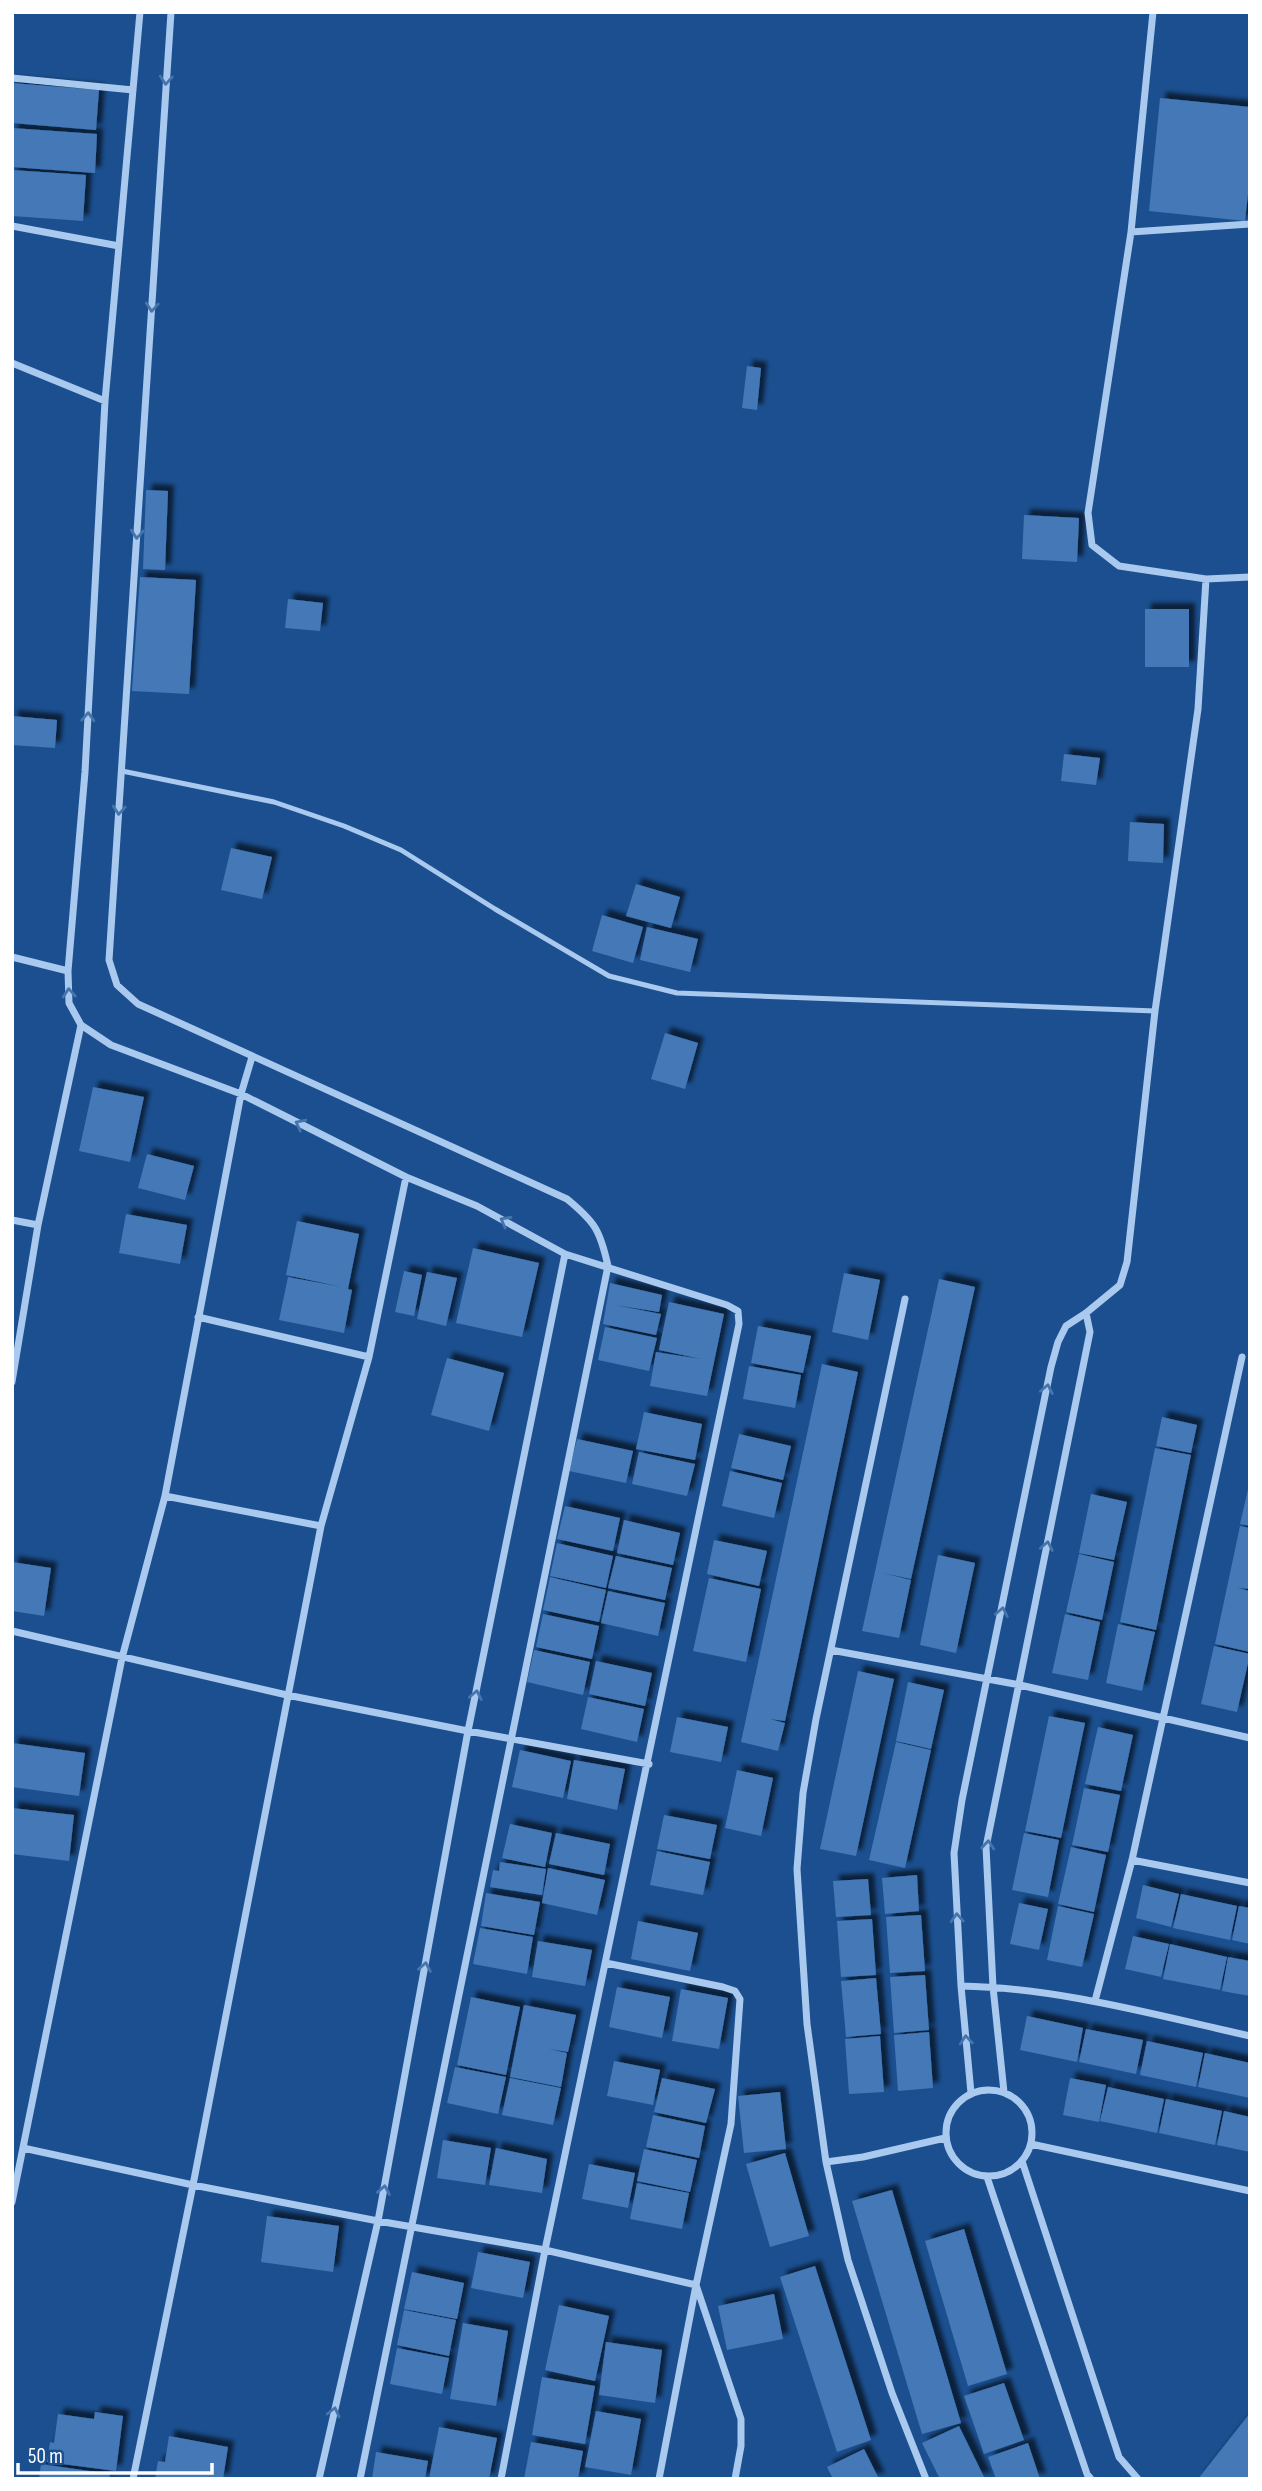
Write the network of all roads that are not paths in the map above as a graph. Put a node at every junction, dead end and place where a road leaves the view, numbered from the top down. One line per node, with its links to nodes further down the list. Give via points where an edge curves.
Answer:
1 (140, 12): 5 (street)
2 (171, 12): 14 (street, one-way to 14)
3 (1153, 12): 8 (street)
4 (12, 78): 5 (street)
5 (133, 90): 9 (street)
6 (1250, 224): 8 (street)
7 (12, 226): 9 (street)
8 (1131, 232): 13 (street, via 1088,513 1092,545 1119,566)
9 (119, 246): 11 (street)
10 (12, 363): 11 (street)
11 (105, 401): 16 (street, one-way to 11, via 85,772)
12 (1250, 577): 13 (street)
13 (1206, 579): 17 (street, via 1198,709)
14 (122, 771): 17 (lane, via 274,802 344,826 401,850 609,976 677,993); 19 (street, one-way to 19, via 109,960 117,985 138,1004)
15 (12, 957): 16 (street)
16 (68, 971): 18 (street, one-way to 16, via 69,1003)
17 (1155, 1011): 27 (street, via 1127,1262 1120,1285)
18 (81, 1025): 20 (street, via 111,1045); 23 (street)
19 (253, 1057): 20 (street); 25 (street, via 567,1199 591,1219 602,1239)
20 (240, 1094): 21 (street, one-way to 20); 28 (street)
21 (405, 1177): 24 (street, one-way to 21, via 477,1206); 29 (street)
22 (12, 1220): 23 (street)
23 (38, 1225): 31 (street)
24 (565, 1254): 25 (street); 41 (street, one-way to 24)
25 (608, 1266): 42 (street); 44 (street, via 738,1311)
26 (905, 1299): 35 (street)
27 (1086, 1313): 37 (street, one-way to 27, via 1051,1367 1066,1326); 38 (street, one-way to 27, via 1090,1332)
28 (198, 1317): 29 (street); 32 (street)
29 (369, 1357): 33 (street)
30 (1242, 1357): 40 (street)
31 (12, 1382)
32 (165, 1496): 33 (street); 36 (street)
33 (321, 1526): 39 (street)
34 (12, 1631): 36 (street)
35 (831, 1650): 37 (street); 58 (street, via 803,1793 797,1869 807,2024)
36 (122, 1658): 39 (street); 56 (street)
37 (988, 1679): 38 (street); 48 (street, one-way to 37, via 954,1853)
38 (1020, 1685): 40 (street); 49 (street, one-way to 38, via 986,1847)
39 (287, 1695): 41 (street); 60 (street)
40 (1165, 1718): 43 (street); 45 (street)
41 (468, 1731): 42 (street); 63 (street, one-way to 41)
42 (510, 1738): 44 (street); 64 (street)
43 (1250, 1738)
44 (649, 1764): 47 (street)
45 (1132, 1860): 46 (street); 50 (street)
46 (1250, 1882)
47 (607, 1964): 65 (street); 66 (street, via 723,1987 735,1991 740,1999 731,2124)
48 (961, 1986): 49 (street); 53 (street, one-way to 48)
49 (993, 1987): 50 (street); 52 (street)
50 (1095, 2001): 51 (street)
51 (1250, 2036)
52 (1004, 2092): 53 (street); 55 (street, via 1019,2101 1028,2114)
53 (971, 2093): 54 (street, via 951,2111)
54 (945, 2138): 58 (street); 59 (street, via 952,2157 967,2171)
55 (1031, 2144): 57 (street); 61 (street)
56 (23, 2148): 60 (street); 62 (street)
57 (1022, 2161): 59 (street, via 1007,2173); 75 (street, via 1119,2457)
58 (826, 2162): 73 (street, via 848,2260 891,2393)
59 (987, 2177): 74 (street)
60 (194, 2185): 63 (street); 67 (street)
61 (1250, 2191)
62 (12, 2202)
63 (378, 2221): 64 (street); 68 (street, one-way to 63)
64 (412, 2227): 65 (street); 69 (street)
65 (545, 2250): 66 (street); 70 (street)
66 (696, 2285): 71 (street); 72 (street, via 741,2419)
67 (133, 2479)
68 (319, 2479)
69 (360, 2479)
70 (501, 2479)
71 (659, 2479)
72 (735, 2479)
73 (926, 2479)
74 (1091, 2479)
75 (1138, 2479)

